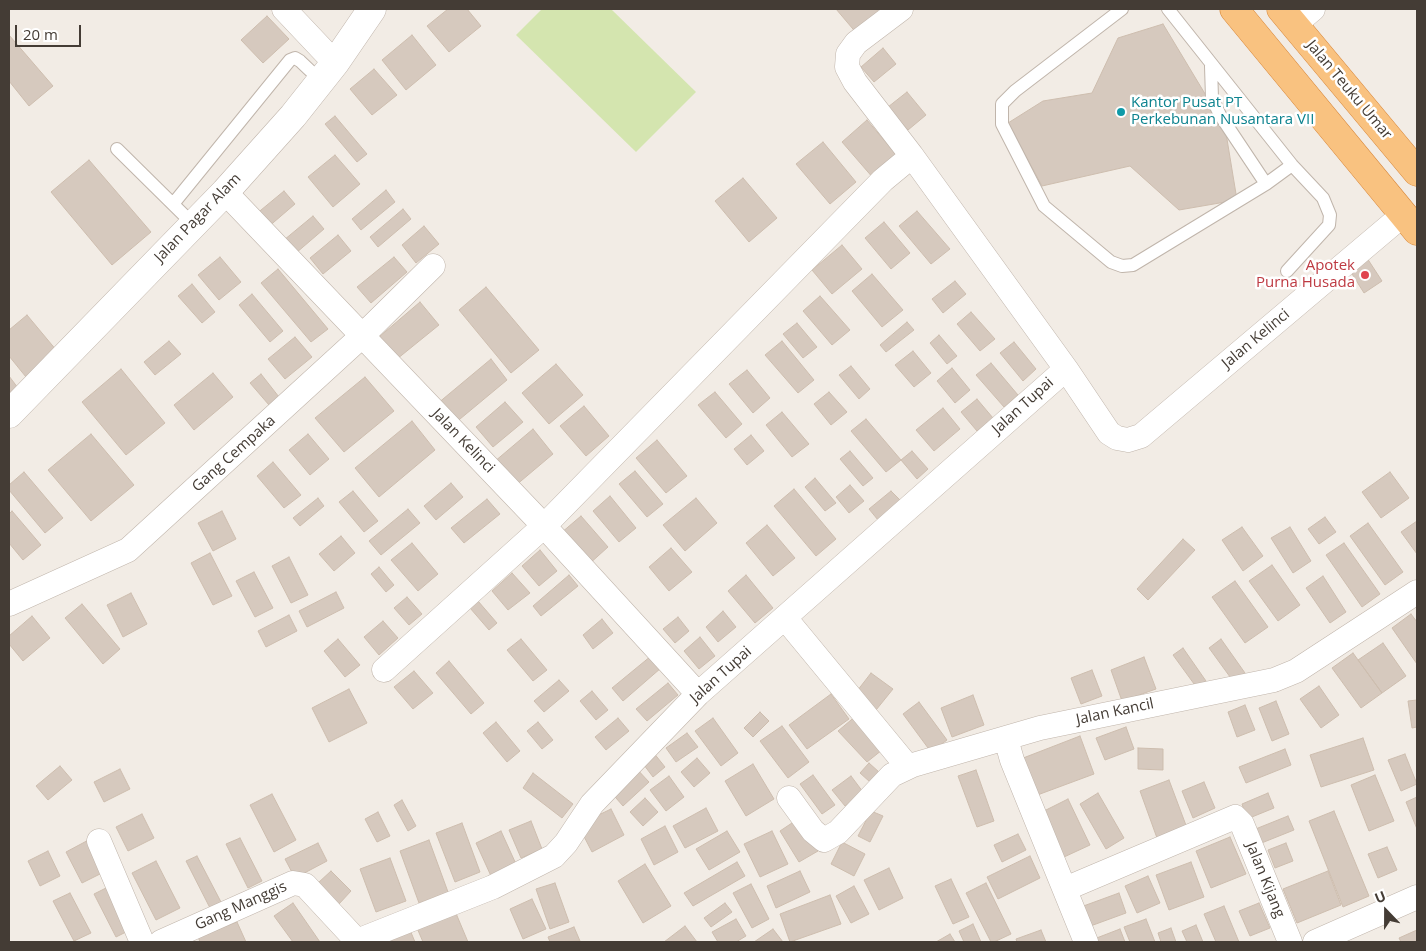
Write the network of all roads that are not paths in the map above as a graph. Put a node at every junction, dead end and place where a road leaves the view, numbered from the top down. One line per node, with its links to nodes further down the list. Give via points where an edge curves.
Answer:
1 (284, 9): 9 (street)
2 (372, 9): 9 (street, Jalan Pagar Alam)
3 (901, 9): 11 (street, via 856,43 848,54 847,67)
4 (1122, 9): 14 (lane, via 1002,104 1002,124 1044,206 1111,262 1133,265)
5 (1234, 9): 17 (highway)
6 (1174, 11): 8 (lane)
7 (1296, 14): 13 (highway, Jalan Teuku Umar)
8 (1211, 66): 12 (lane); 14 (lane, via 1212,98)
9 (328, 72): 15 (street, Jalan Pagar Alam); 16 (lane, via 295,58 290,60)
10 (117, 149): 16 (lane)
11 (912, 156): 22 (street); 24 (street, via 883,180)
12 (1292, 165): 14 (lane); 20 (lane, via 1323,198 1330,215 1328,225)
13 (1415, 165)
14 (1266, 184)
15 (225, 192): 18 (street, Jalan Pagar Alam); 21 (street, Jalan Kelinci)
16 (173, 204): 18 (lane)
17 (1410, 222): 22 (street, Jalan Kelinci, via 1140,436 1128,440 1109,433)
18 (193, 224): 23 (street, Jalan Pagar Alam)
19 (432, 266): 21 (street, Gang Cempaka)
20 (1286, 271)
21 (362, 336): 24 (street, Jalan Kelinci); 26 (street, Gang Cempaka, via 128,550)
22 (1066, 369): 27 (street, Jalan Tupai)
23 (9, 414)
24 (544, 526): 28 (street); 29 (street, Jalan Kelinci)
25 (1417, 592): 30 (street, Jalan Kancil, via 1296,671 1274,680 1040,728)
26 (9, 604)
27 (785, 618): 29 (street, Jalan Tupai); 31 (street)
28 (384, 670)
29 (698, 694): 38 (street, Jalan Tupai, via 592,804 554,856 493,887)
30 (1006, 739): 31 (street, Jalan Kancil); 34 (street)
31 (908, 767): 32 (street, Jalan Kancil, via 892,775 838,832 824,840 813,831)
32 (789, 798)
33 (99, 841): 36 (street)
34 (1065, 889): 39 (street); 40 (street, Jalan Kijang, via 1231,818 1238,818)
35 (1417, 897): 41 (street)
36 (142, 942)
37 (161, 942): 38 (street, Gang Manggis, via 293,883 305,885)
38 (357, 942)
39 (1086, 942)
40 (1290, 942)
41 (1315, 942)

